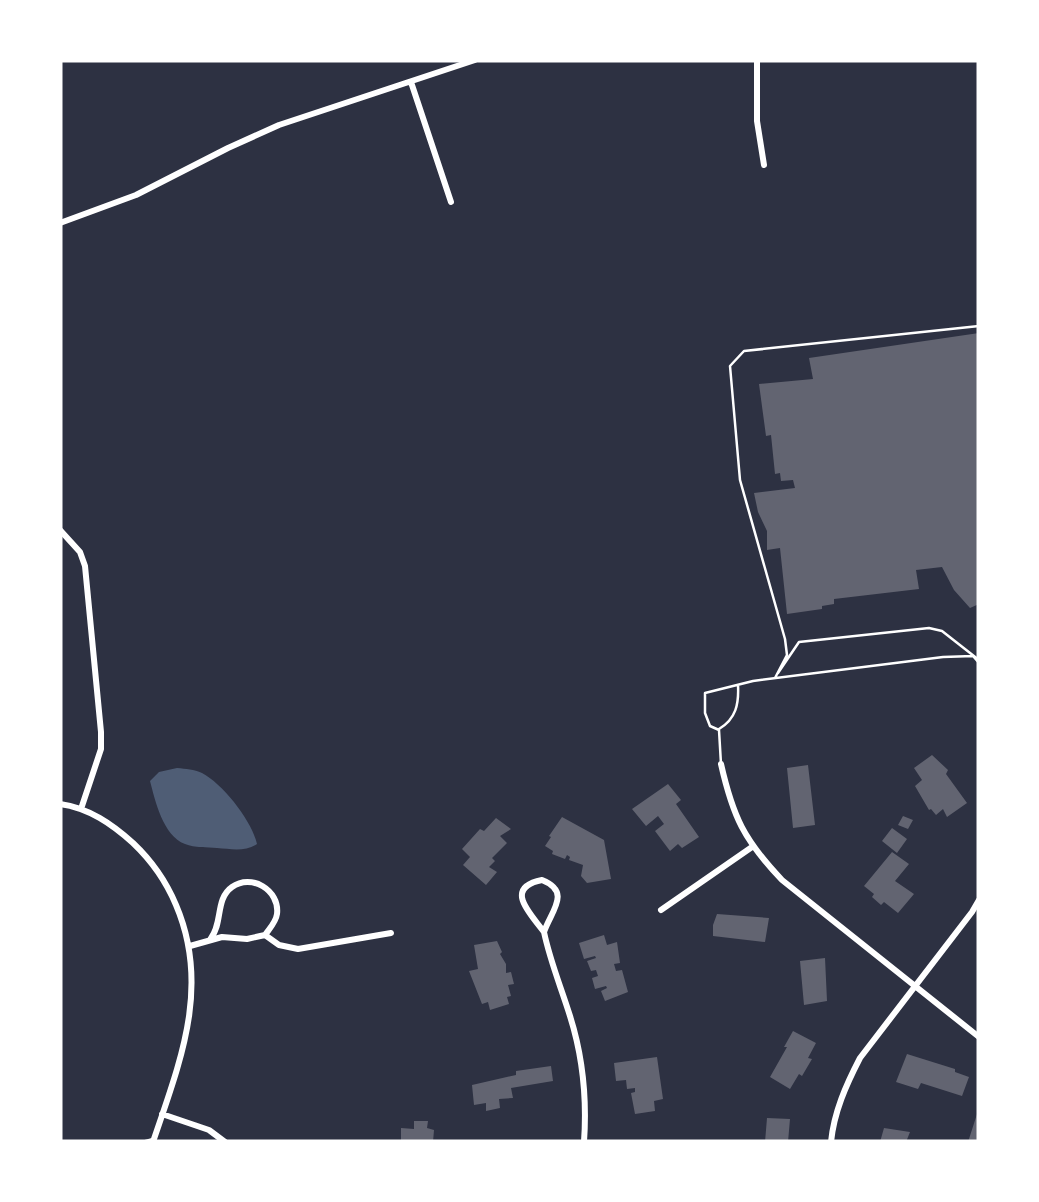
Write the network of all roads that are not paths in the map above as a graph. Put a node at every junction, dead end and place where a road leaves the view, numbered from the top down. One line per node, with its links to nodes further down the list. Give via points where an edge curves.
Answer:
1 (475, 60): 3 (street)
2 (758, 60): 4 (street)
3 (410, 82): 5 (street); 6 (street, via 280,125 136,195)
4 (764, 165)
5 (451, 202)
6 (60, 223)
7 (979, 326): 11 (lane, via 744,351 730,366 740,480 784,639 786,655)
8 (60, 530): 16 (street, via 85,566 101,732)
9 (973, 656): 10 (lane); 11 (lane); 11 (lane, via 929,628 799,642)
10 (979, 662)
11 (774, 678): 12 (lane)
12 (738, 684): 13 (lane, via 739,704); 13 (lane, via 704,693 710,726)
13 (719, 730): 14 (lane)
14 (721, 764): 17 (street, via 733,811)
15 (60, 804): 16 (street)
16 (81, 809): 24 (street, via 116,828 158,870)
17 (752, 846): 19 (street); 25 (street, via 782,880)
18 (979, 900): 25 (street)
19 (661, 910)
20 (544, 932): 20 (street, via 522,902 526,886 542,880 558,896); 31 (street, via 580,1051)
21 (391, 934): 22 (street, via 298,949)
22 (265, 935): 23 (street); 23 (street, via 277,917 275,898 260,884 240,883 224,894 215,934)
23 (206, 941): 24 (street)
24 (190, 946): 27 (street, via 190,1020)
25 (916, 987): 26 (street); 32 (street, via 860,1058)
26 (979, 1037)
27 (162, 1114): 28 (street); 30 (street)
28 (154, 1140): 29 (lane)
29 (142, 1142)
30 (226, 1142)
31 (584, 1142)
32 (831, 1142)

